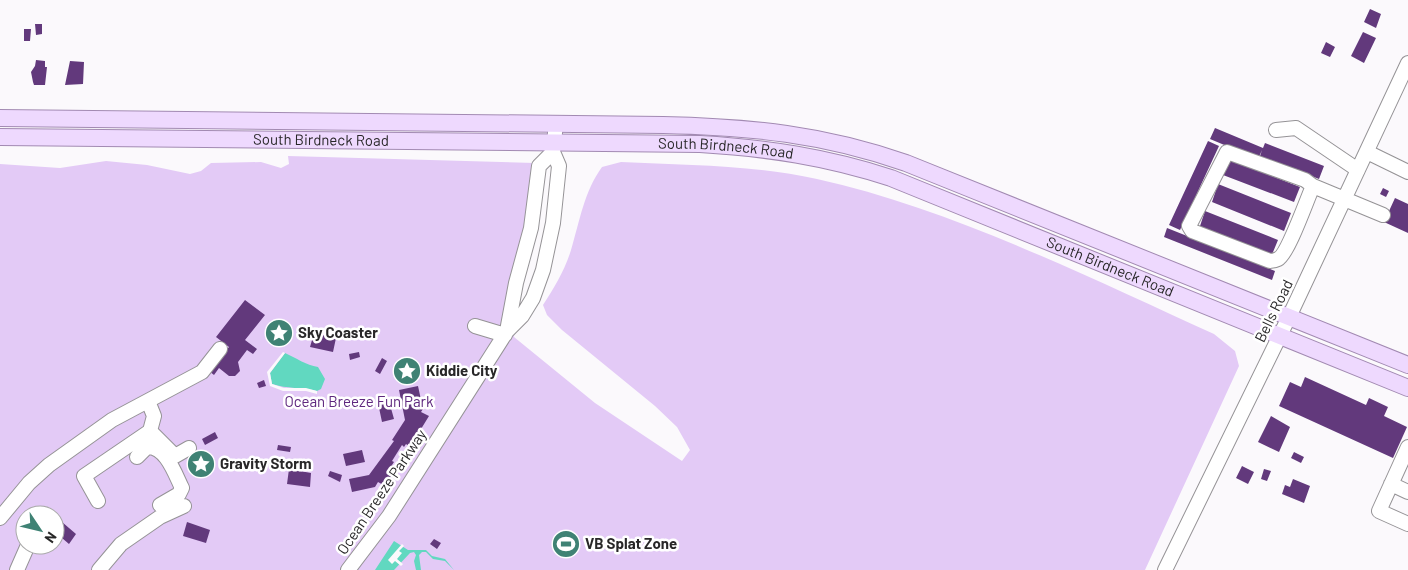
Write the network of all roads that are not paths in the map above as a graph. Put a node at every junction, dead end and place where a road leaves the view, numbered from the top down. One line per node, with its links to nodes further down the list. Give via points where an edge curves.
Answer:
1 (1408, 63): 7 (street, Bells Road)
2 (0, 118): 3 (main road, South Birdneck Road)
3 (556, 123): 6 (street, Ocean Breeze Parkway); 15 (main road, South Birdneck Road, via 734,126 834,141 906,163)
4 (1276, 130): 8 (street, via 1296,128)
5 (0, 137): 6 (main road, South Birdneck Road)
6 (554, 148): 13 (street, Ocean Breeze Parkway, via 539,166 531,228); 14 (street, Ocean Breeze Parkway, via 560,166); 18 (main road, South Birdneck Road, via 742,146 779,150 854,166 924,191)
7 (1366, 152): 8 (street, Bells Road); 9 (street)
8 (1358, 170): 11 (street, Bells Road)
9 (1408, 172)
10 (1313, 186): 10 (street, via 1305,180 1227,152 1189,226 1192,231 1270,261 1280,259); 11 (street)
11 (1344, 199): 12 (street); 15 (street, Bells Road)
12 (1383, 215)
13 (522, 262): 14 (street); 17 (street, Ocean Breeze Parkway)
14 (543, 270): 17 (street, Ocean Breeze Parkway, via 533,298)
15 (1290, 318): 18 (street, Bells Road); 20 (main road, South Birdneck Road)
16 (475, 326): 17 (street)
17 (506, 333): 37 (street, Ocean Breeze Parkway, via 389,516)
18 (1280, 336): 21 (main road, South Birdneck Road); 38 (street, Bells Road)
19 (220, 349): 22 (street, via 202,372)
20 (1408, 365)
21 (1408, 388)
22 (148, 401): 23 (street, via 154,416); 32 (street, via 112,420 49,465)
23 (148, 437): 25 (street, via 175,456); 26 (street); 29 (street, via 84,476); 30 (street, via 166,456 182,488 179,494)
24 (1408, 447): 27 (street)
25 (189, 448)
26 (137, 457)
27 (1391, 484): 28 (street); 33 (street, via 1379,511)
28 (1408, 492)
29 (98, 501)
30 (160, 505)
31 (184, 506): 36 (street, via 160,517 121,544)
32 (0, 518)
33 (1408, 524)
34 (24, 555): 35 (street)
35 (17, 570)
36 (99, 570)
37 (348, 570)
38 (1164, 570)

